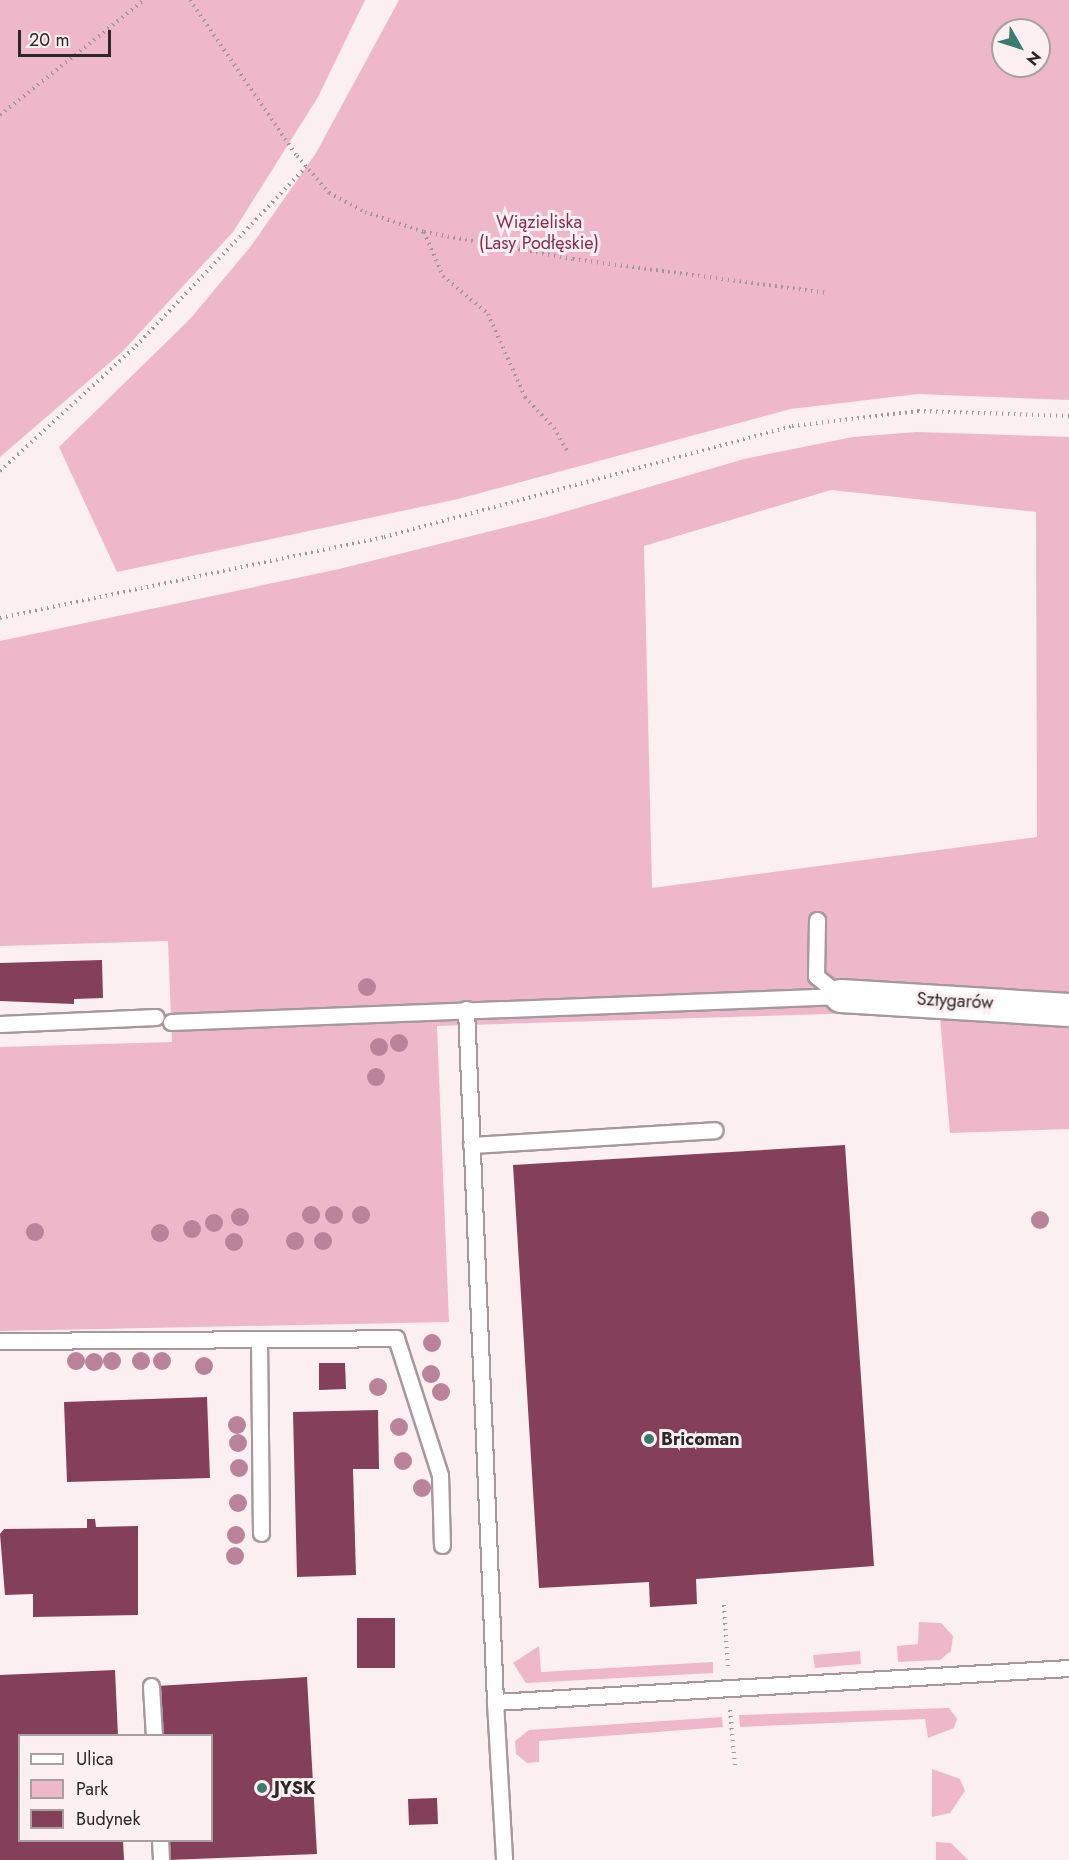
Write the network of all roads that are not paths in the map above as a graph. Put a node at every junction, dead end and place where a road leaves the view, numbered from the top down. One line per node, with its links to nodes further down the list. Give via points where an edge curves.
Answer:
1 (817, 920): 2 (lane, via 816,976)
2 (841, 996): 3 (lane); 4 (street, Sztygarów)
3 (466, 1009): 6 (lane); 9 (lane)
4 (1069, 1010)
5 (156, 1017): 7 (lane)
6 (171, 1022)
7 (0, 1024)
8 (715, 1130): 9 (lane)
9 (471, 1145): 16 (lane)
10 (260, 1340): 11 (lane); 12 (lane); 13 (lane, via 396,1338 440,1475)
11 (0, 1341)
12 (261, 1533)
13 (442, 1545)
14 (1069, 1668): 16 (lane)
15 (151, 1686): 17 (lane)
16 (495, 1702): 20 (lane)
17 (154, 1734)
18 (160, 1842): 19 (lane)
19 (161, 1860)
20 (504, 1860)

